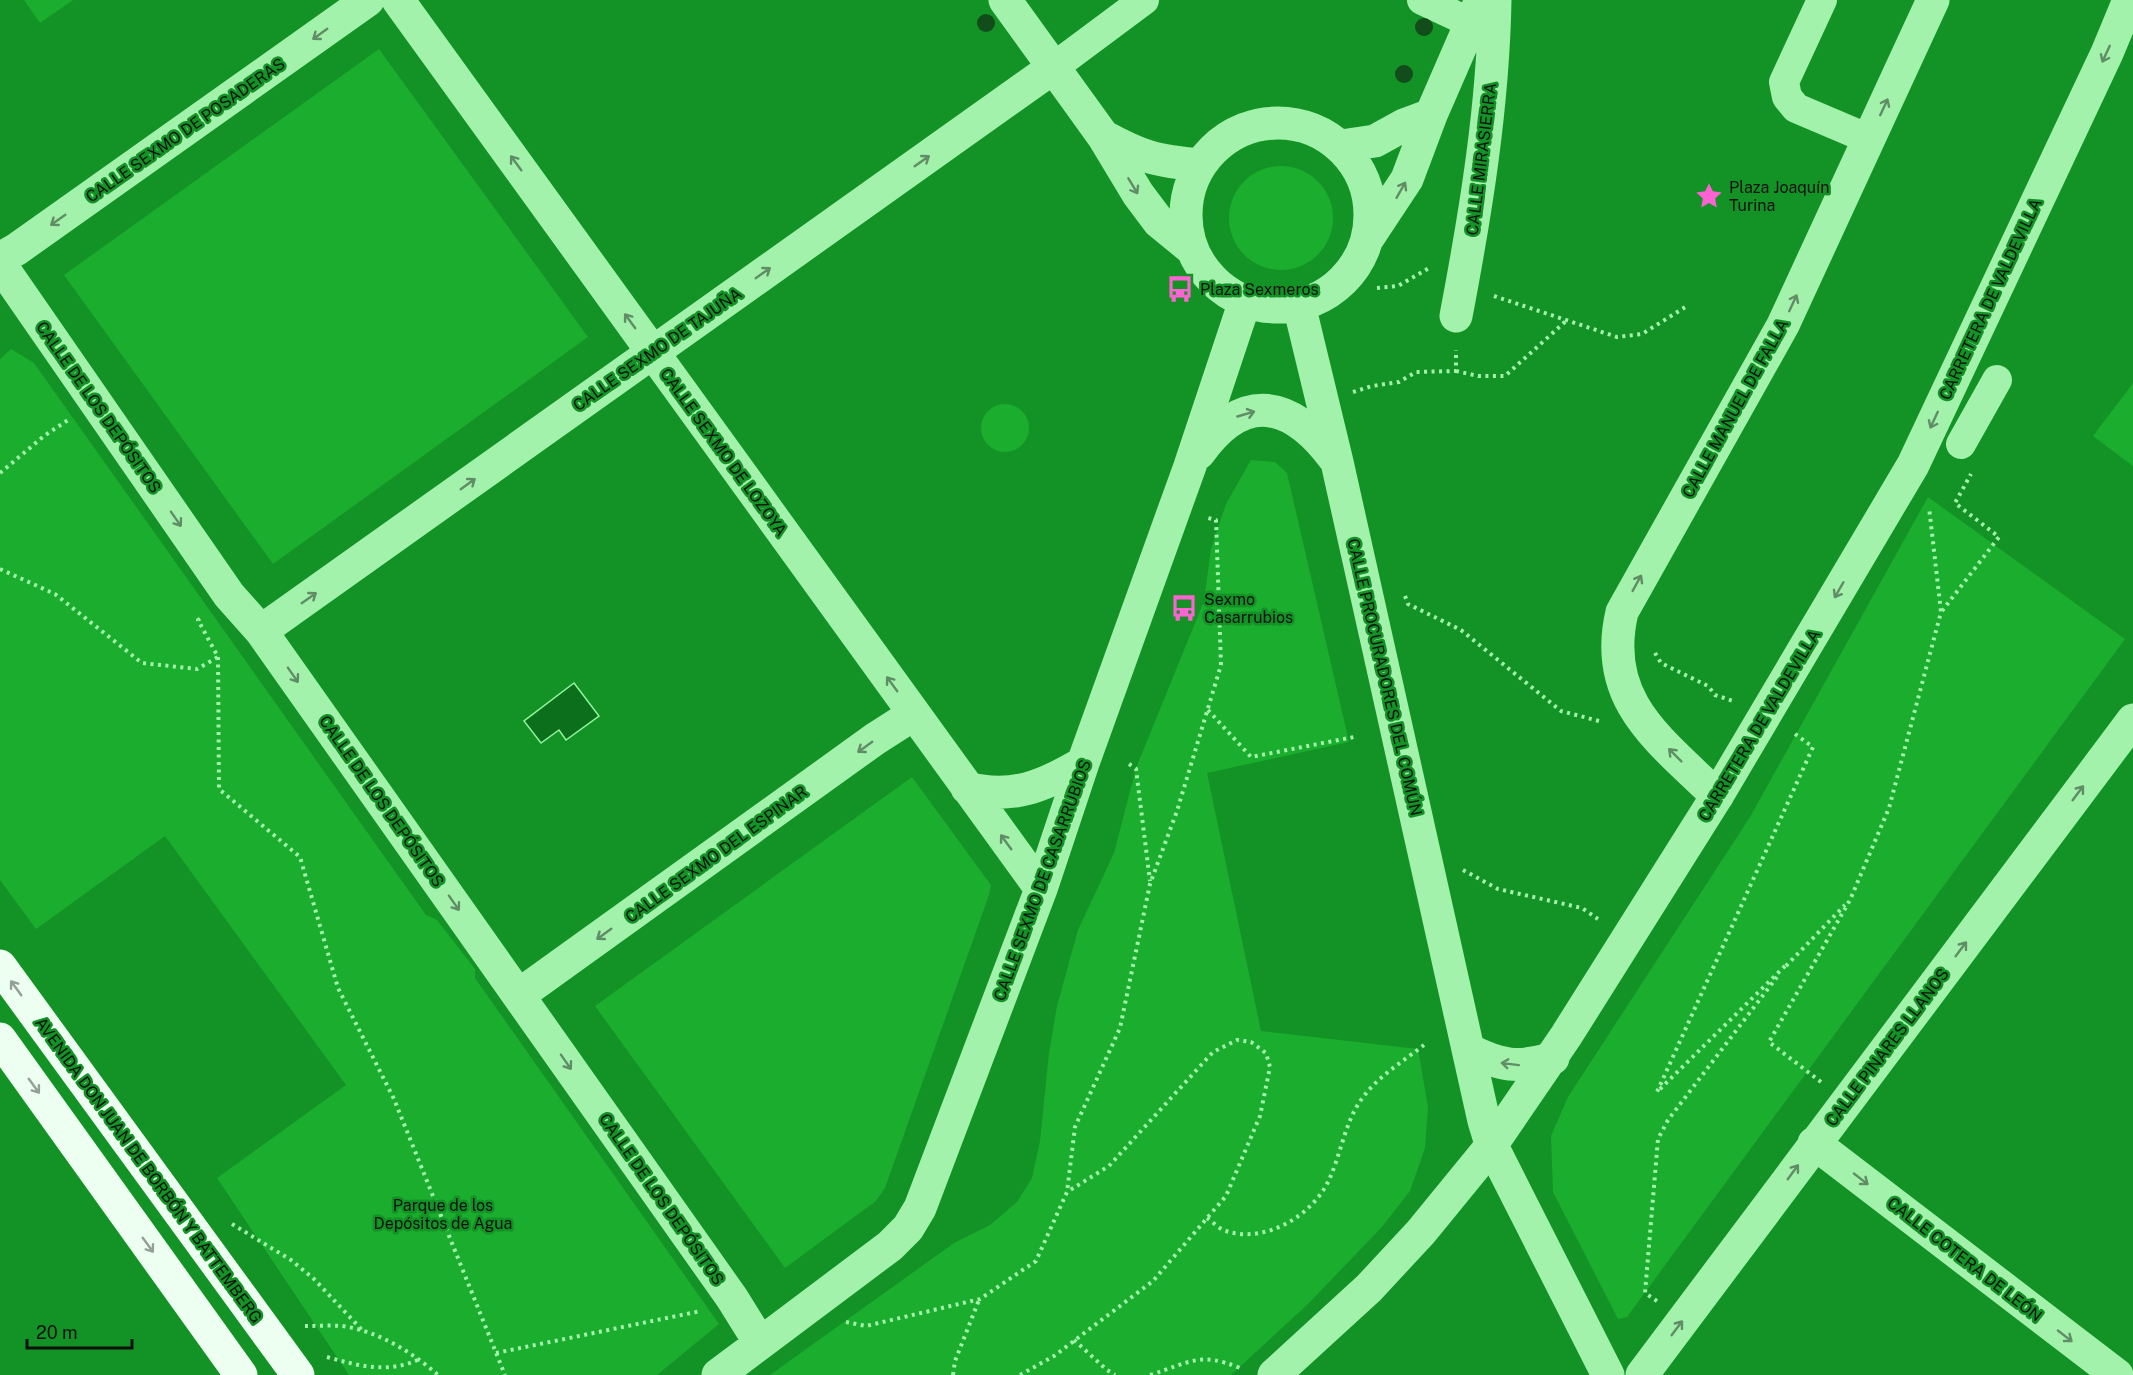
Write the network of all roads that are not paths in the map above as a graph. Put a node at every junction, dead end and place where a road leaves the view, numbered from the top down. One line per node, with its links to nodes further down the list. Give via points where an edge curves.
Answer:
1 (368, 0): 19 (street, CALLE SEXMO DE POSADERAS, one-way to 19)
2 (398, 0): 24 (street, CALLE SEXMO DE LOZOYA, one-way to 2)
3 (1005, 0): 11 (street)
4 (1144, 0): 11 (street)
5 (1422, 0): 10 (street)
6 (1495, 0): 22 (street, CALLE MIRASIERRA, via 1487,130)
7 (1822, 0): 14 (street, via 1784,82 1787,97 1796,108)
8 (1933, 0): 14 (street, CALLE MANUEL DE FALLA, one-way to 8)
9 (2130, 0): 34 (street, CARRETERA DE VALDEVILLA, one-way to 34, via 1913,465)
10 (1476, 12): 12 (street)
11 (1054, 67): 13 (street); 24 (street, CALLE SEXMO DE TAJUÑA, one-way to 11)
12 (1431, 115): 15 (street, via 1404,124 1375,141); 17 (street, one-way to 12, via 1407,179)
13 (1103, 136): 16 (street, via 1144,157); 18 (street, one-way to 18, via 1159,222)
14 (1869, 139): 34 (street, CALLE MANUEL DE FALLA, one-way to 14, via 1636,712 1618,659 1617,634 1622,612 1783,325)
15 (1341, 146): 16 (street, via 1314,129 1282,122 1250,126 1221,141); 17 (street, via 1361,173 1367,189 1371,222)
16 (1200, 165): 18 (street, via 1186,199 1185,220)
17 (1368, 238): 23 (street, via 1354,268 1336,287)
18 (1192, 249): 21 (street, via 1204,271 1222,289)
19 (0, 259)
20 (0, 264): 29 (street, CALLE DE LOS DEPÓSITOS, one-way to 29, via 229,595)
21 (1245, 301): 23 (street, via 1272,307); 28 (street, CALLE SEXMO DE CASARRUBIOS)
22 (1459, 301)
23 (1299, 305): 27 (street, CALLE PROCURADORES DEL COMÚN)
24 (652, 352): 29 (street, CALLE SEXMO DE TAJUÑA, one-way to 24); 30 (street, CALLE SEXMO DE LOZOYA, one-way to 24)
25 (1997, 380): 26 (street)
26 (1967, 456)
27 (1337, 462): 28 (street, one-way to 27, via 1212,435 1229,420 1250,411 1272,411 1296,419); 39 (street, CALLE PROCURADORES DEL COMÚN)
28 (1190, 466): 32 (street, CALLE SEXMO DE CASARRUBIOS)
29 (261, 631): 37 (street, CALLE DE LOS DEPÓSITOS, one-way to 37)
30 (914, 714): 33 (street, CALLE SEXMO DE LOZOYA); 37 (street, CALLE SEXMO DEL ESPINAR, one-way to 37)
31 (2133, 720): 41 (street, CALLE PINARES LLANOS, one-way to 31)
32 (1083, 764): 33 (street, via 1031,788 988,793); 35 (street, CALLE SEXMO DE CASARRUBIOS)
33 (967, 788): 35 (street, CALLE SEXMO DE LOZOYA, one-way to 33)
34 (1717, 796): 40 (street, CARRETERA DE VALDEVILLA)
35 (1041, 889): 43 (street, CALLE SEXMO DE CASARRUBIOS, via 920,1208 908,1228 890,1246)
36 (0, 966): 46 (main road, AVENIDA DON JUAN DE BORBÓN Y BATTEMBERG, one-way to 36)
37 (519, 995): 43 (street, CALLE DE LOS DEPÓSITOS, one-way to 43)
38 (0, 1039): 45 (main road, one-way to 45)
39 (1468, 1050): 40 (street, one-way to 39, via 1519,1066 1488,1060); 42 (street, CALLE PROCURADORES DEL COMÚN)
40 (1552, 1058): 42 (street, CARRETERA DE VALDEVILLA)
41 (1814, 1143): 49 (street, CALLE PINARES LLANOS, one-way to 41); 50 (street, CALLE COTERA DE LEÓN, one-way to 50)
42 (1491, 1144): 44 (street, CARRETERA DE VALDEVILLA, via 1385,1272 1345,1311); 48 (street, CALLE PROCURADORES DEL COMÚN)
43 (760, 1342): 47 (street, CALLE SEXMO DE CASARRUBIOS)
44 (1262, 1374)
45 (241, 1375)
46 (298, 1375)
47 (718, 1375)
48 (1608, 1375)
49 (1642, 1375)
50 (2117, 1375)

